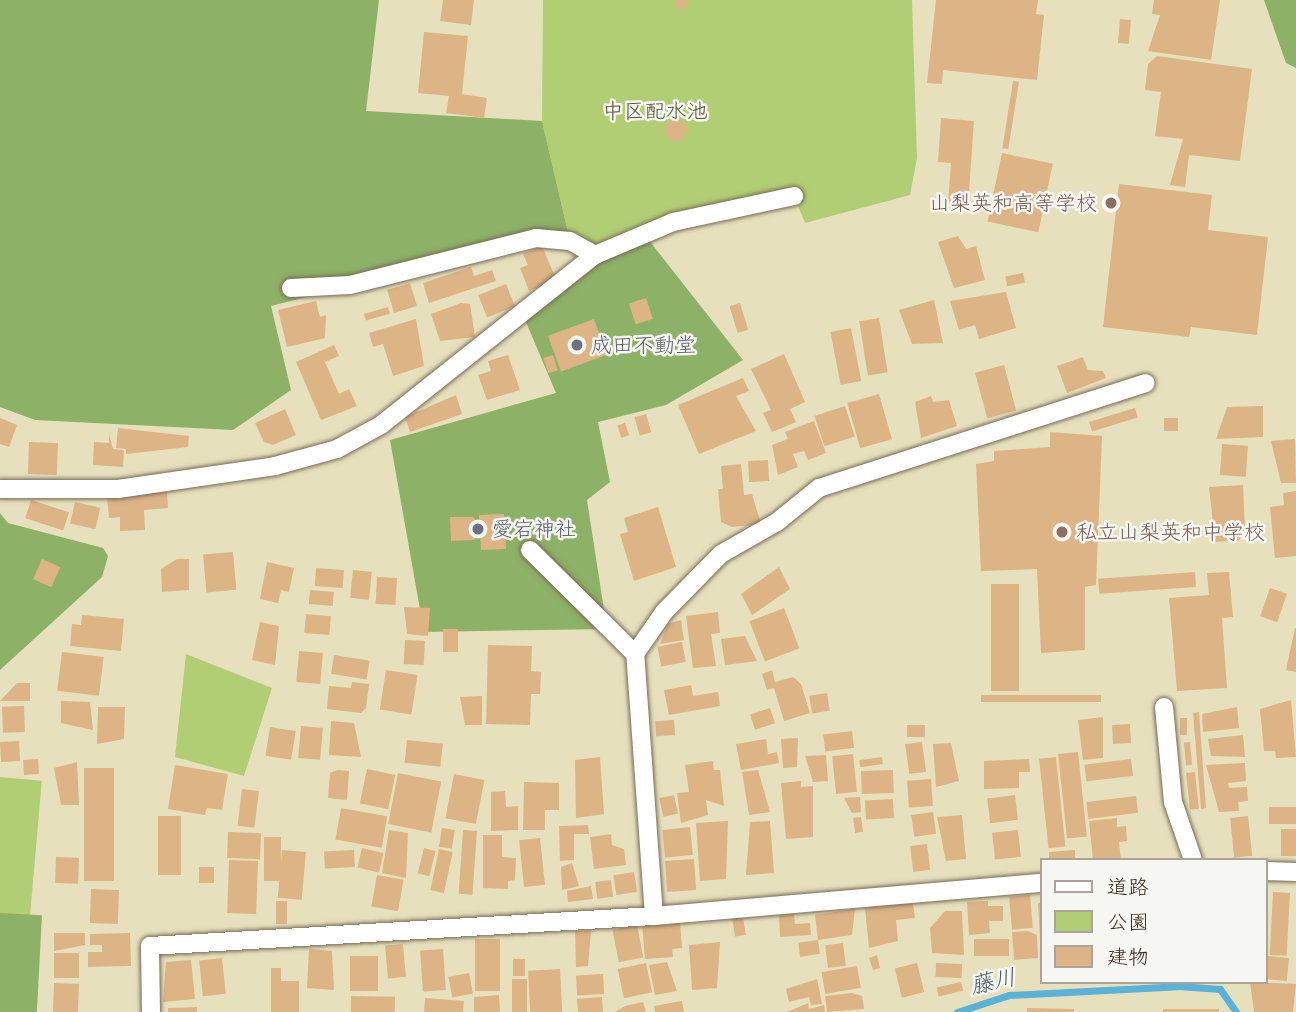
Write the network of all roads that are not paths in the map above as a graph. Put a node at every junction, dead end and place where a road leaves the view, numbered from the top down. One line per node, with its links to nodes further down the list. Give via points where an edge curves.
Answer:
1 (794, 196): 2 (street, via 673,222)
2 (595, 255): 3 (street, via 570,241 536,238 350,285); 5 (street, via 381,425 337,449 275,466 118,489)
3 (291, 288)
4 (1146, 383): 7 (street, via 819,488 778,522 721,554 664,612)
5 (0, 489)
6 (530, 550): 7 (street)
7 (635, 654): 13 (street)
8 (1164, 707): 9 (street, via 1173,802)
9 (1193, 858)
10 (1268, 871): 11 (street)
11 (1296, 872)
12 (1040, 883): 13 (street)
13 (654, 916): 14 (street, via 150,946)
14 (151, 1012)

